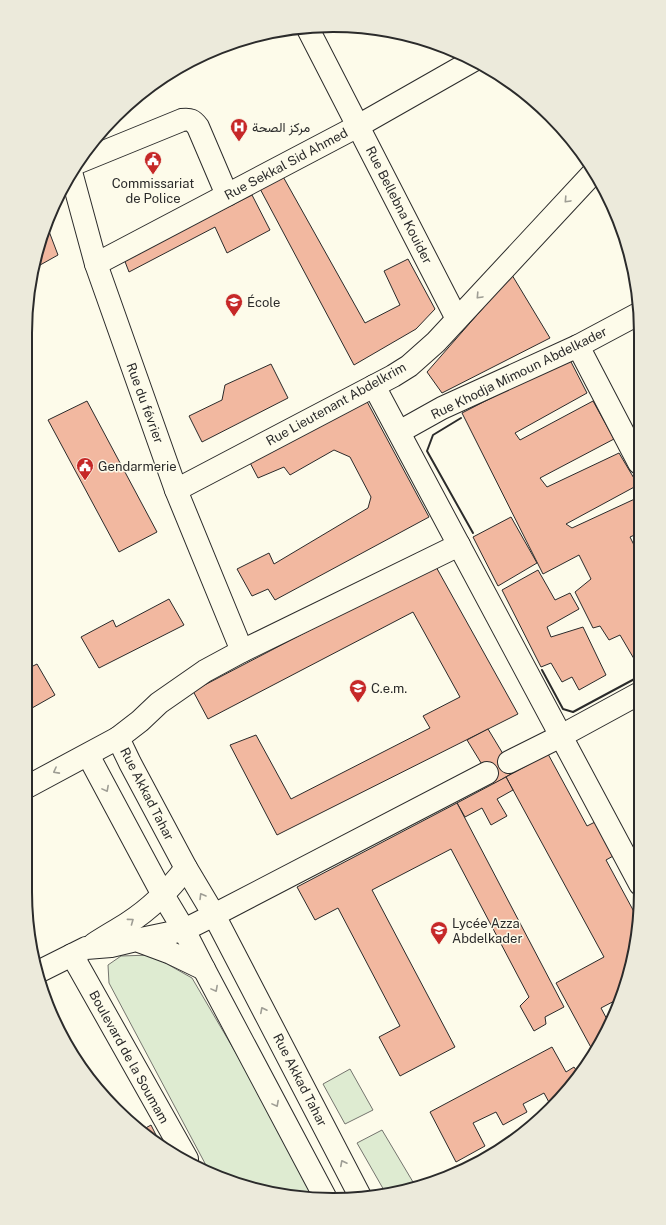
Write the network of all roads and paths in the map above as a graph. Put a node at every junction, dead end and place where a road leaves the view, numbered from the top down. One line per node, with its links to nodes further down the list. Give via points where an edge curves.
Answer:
1 (310, 33): 3 (street, Rue Bellebna Kouider)
2 (467, 64): 3 (street, Rue Sekkal Sid Ahmed)
3 (358, 126): 7 (street, Rue Sekkal Sid Ahmed); 10 (street, Rue Bellebna Kouider)
4 (89, 158): 7 (street, via 188,119 198,126)
5 (590, 177): 10 (street, Rue Lieutenant Abdelkrim, one-way to 10)
6 (73, 180): 8 (street, Rue du février)
7 (227, 195): 8 (street, Rue Sekkal Sid Ahmed)
8 (96, 264): 15 (street, Rue du février)
9 (633, 317): 11 (street, Rue Khodja Mimoun Abdelkader)
10 (457, 319): 12 (street, Rue Lieutenant Abdelkrim, via 409,366)
11 (578, 346): 13 (street, Rue Khodja Mimoun Abdelkader, via 442,408); 14 (street)
12 (374, 386): 13 (street); 15 (street, Rue Lieutenant Abdelkrim)
13 (399, 432): 16 (street)
14 (634, 454)
15 (176, 490): 17 (street, Rue du février)
16 (459, 545): 17 (street); 19 (street)
17 (242, 651): 20 (street, via 184,685)
18 (634, 696): 19 (street)
19 (561, 736): 22 (street); 26 (street)
20 (118, 738): 21 (street, Rue Akkad Tahar); 25 (street, Rue Akkad Tahar)
21 (88, 755): 24 (street, Rue Akkad Tahar, one-way to 24); 27 (street, one-way to 27)
22 (508, 762)
23 (487, 773): 28 (street)
24 (32, 784)
25 (186, 868): 27 (street); 28 (street, Rue Akkad Tahar, one-way to 25)
26 (634, 873)
27 (163, 895): 29 (street); 31 (street, one-way to 27, via 130,922)
28 (214, 915): 29 (street); 36 (street, Rue Akkad Tahar, one-way to 28)
29 (184, 930): 30 (street); 32 (street)
30 (136, 940): 31 (street); 32 (street)
31 (79, 952): 33 (street); 34 (street, Boulevard de la Soumam)
32 (204, 969): 35 (street, one-way to 35)
33 (42, 970)
34 (185, 1154)
35 (323, 1192)
36 (358, 1192)

